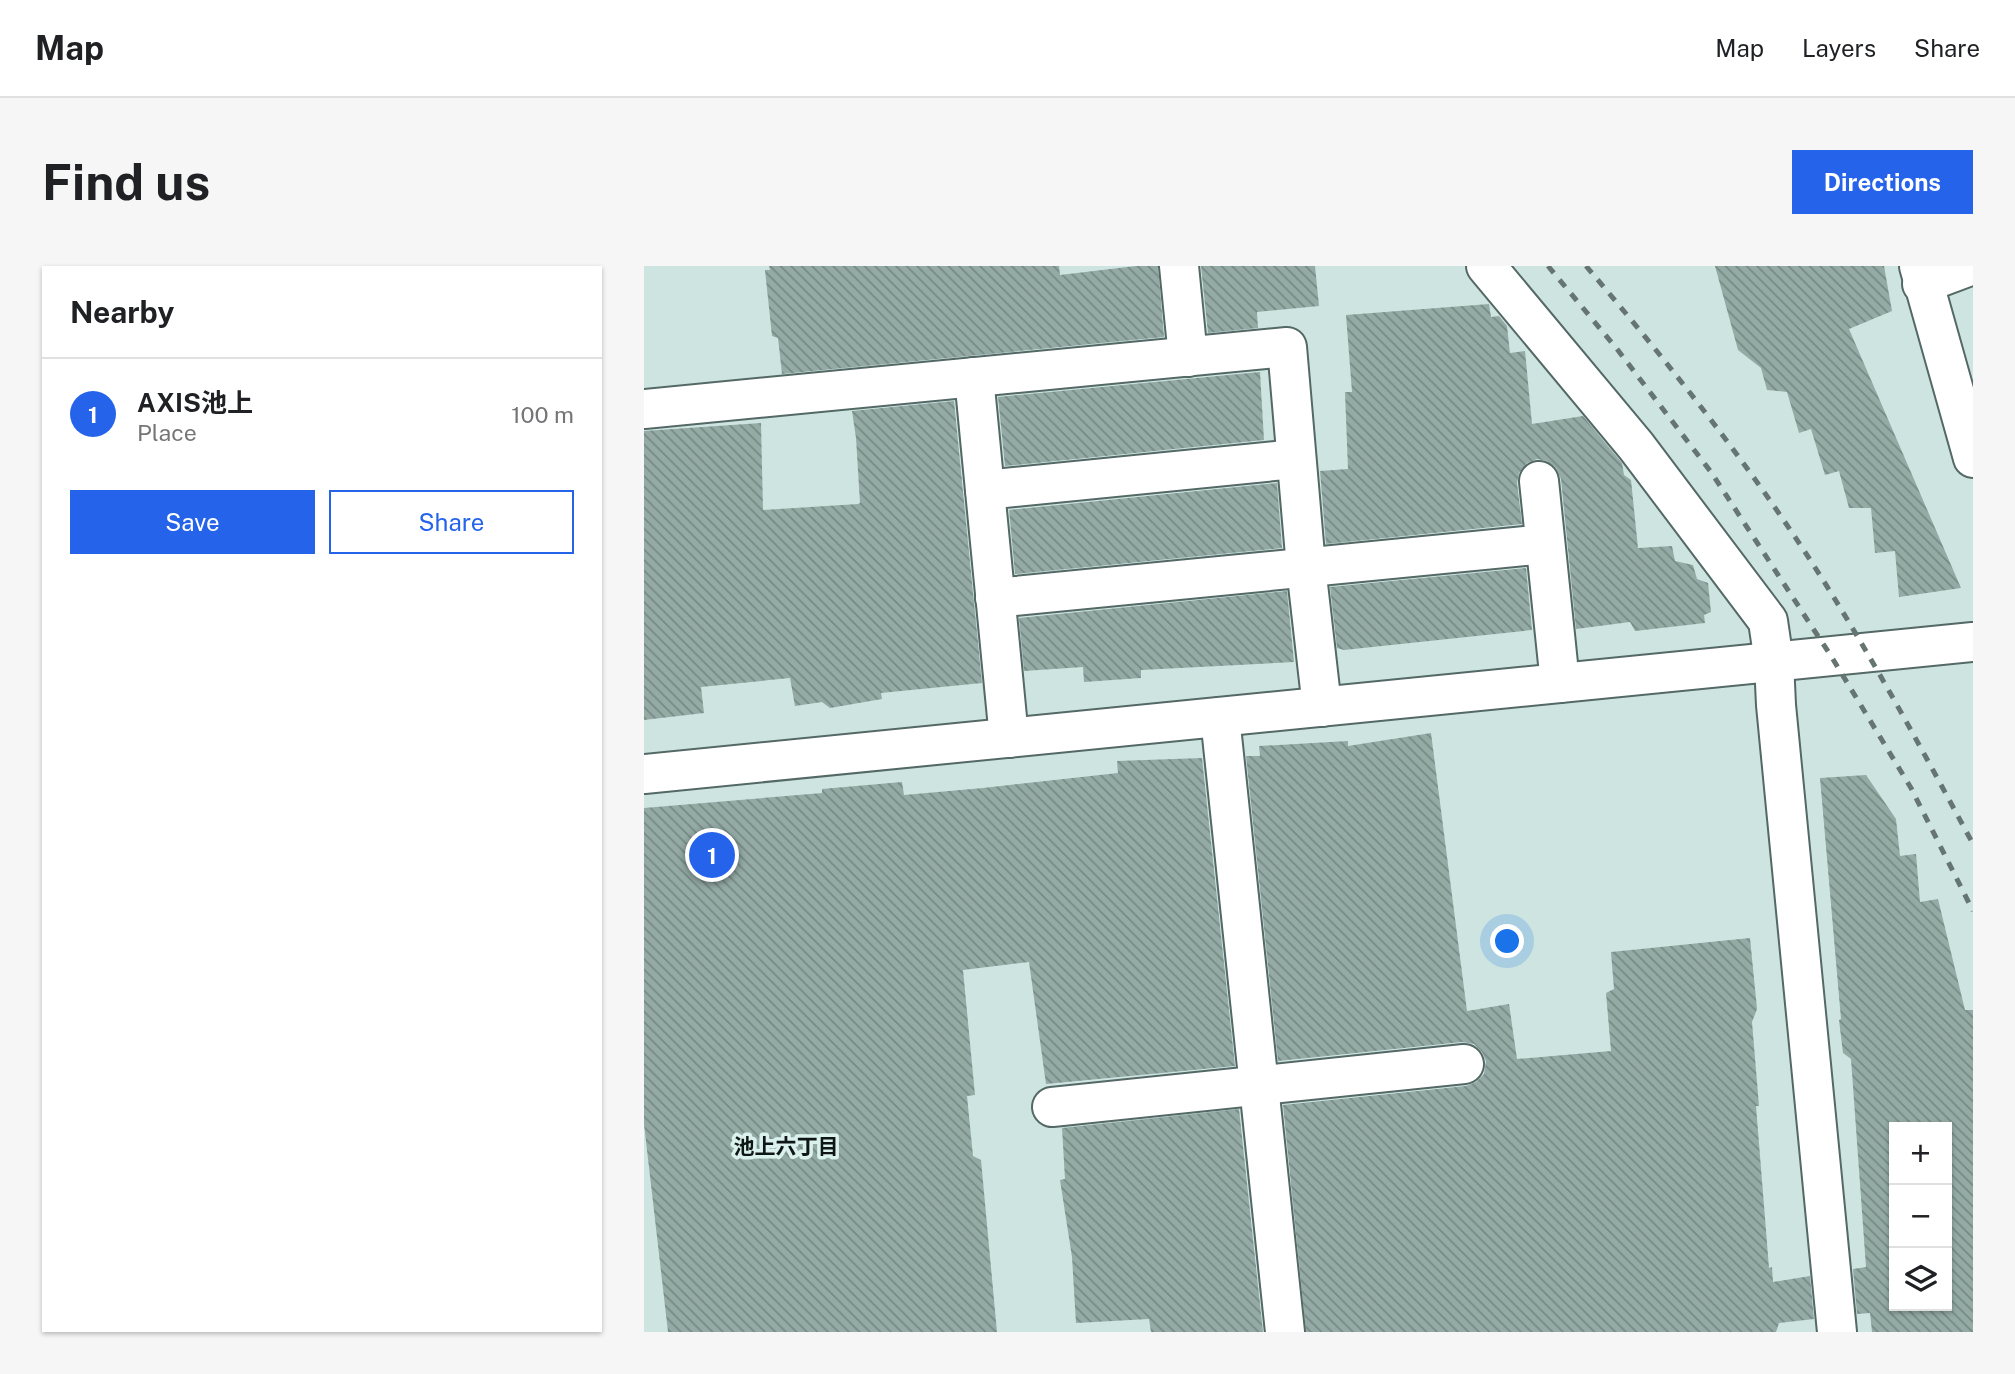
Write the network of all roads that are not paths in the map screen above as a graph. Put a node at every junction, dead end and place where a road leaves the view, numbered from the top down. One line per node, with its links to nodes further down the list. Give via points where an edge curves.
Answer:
1 (1179, 266): 5 (street)
2 (1486, 266): 16 (street, via 1636,446 1768,621)
3 (1970, 266): 4 (street)
4 (1921, 275): 8 (street)
5 (1188, 357): 6 (street); 9 (street, via 1287,347)
6 (974, 377): 7 (street); 11 (street)
7 (644, 409)
8 (1973, 458)
9 (1296, 459): 11 (street); 13 (street)
10 (1539, 481): 12 (street)
11 (985, 490): 14 (street)
12 (1545, 544): 13 (street); 17 (street)
13 (1306, 567): 14 (street); 18 (street)
14 (995, 598): 20 (street)
15 (1973, 642): 16 (street)
16 (1774, 662): 17 (street); 26 (street)
17 (1560, 683): 18 (street)
18 (1322, 707): 19 (street)
19 (1220, 717): 20 (street); 23 (street)
20 (1009, 738): 21 (street)
21 (644, 774)
22 (1464, 1064): 23 (street)
23 (1259, 1085): 24 (street); 25 (street)
24 (1052, 1107)
25 (1285, 1332)
26 (1837, 1332)

